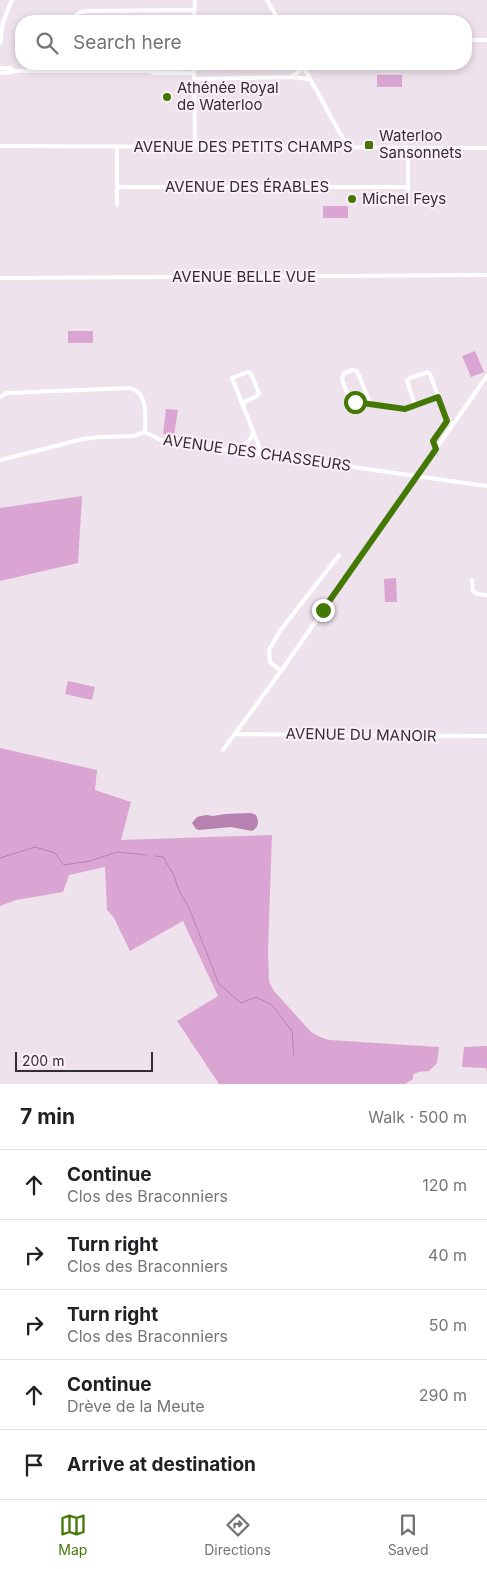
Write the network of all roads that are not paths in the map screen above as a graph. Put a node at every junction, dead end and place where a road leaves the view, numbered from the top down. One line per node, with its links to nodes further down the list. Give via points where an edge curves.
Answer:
1 (12, 0): 10 (street, via 3,22)
2 (194, 0): 4 (street)
3 (267, 0): 7 (street)
4 (194, 10): 5 (street, via 88,11); 6 (street)
5 (77, 15)
6 (194, 15)
7 (276, 15)
8 (472, 40): 9 (street)
9 (487, 40)
10 (0, 43)
11 (0, 68): 12 (street)
12 (14, 70): 16 (street); 19 (street)
13 (194, 70): 20 (street)
14 (298, 70): 21 (street)
15 (306, 70): 22 (street)
16 (57, 71): 17 (street)
17 (62, 71): 18 (street)
18 (149, 71): 20 (street)
19 (0, 73)
20 (194, 76): 21 (street); 25 (street)
21 (291, 77): 22 (street)
22 (310, 79): 26 (street)
23 (0, 146): 24 (street, AVENUE DES PETITS CHAMPS)
24 (117, 147): 25 (street, AVENUE DES PETITS CHAMPS); 30 (street)
25 (195, 147): 26 (street, AVENUE DES PETITS CHAMPS)
26 (348, 148): 27 (street, AVENUE DES PETITS CHAMPS)
27 (408, 148): 28 (street, AVENUE DES PETITS CHAMPS); 29 (street)
28 (487, 148)
29 (407, 187): 30 (street, AVENUE DES ÉRABLES); 31 (street)
30 (117, 188): 32 (street)
31 (408, 203)
32 (117, 205)
33 (487, 275): 34 (street, AVENUE BELLE VUE)
34 (0, 278)
35 (487, 376): 42 (street)
36 (0, 397): 43 (street, via 6,393 130,388 144,403)
37 (438, 397): 40 (street); 40 (street, via 430,374 425,372 407,381); 41 (street)
38 (242, 402): 38 (street, via 232,378 246,371 251,374 259,393); 44 (street)
39 (371, 405): 39 (street, via 352,401 342,379 344,373 357,371); 40 (street, via 400,409)
40 (416, 405)
41 (447, 421): 42 (street); 45 (street, via 433,441)
42 (453, 424): 45 (street)
43 (145, 432): 46 (street, AVENUE DES CHASSEURS, via 161,440); 48 (street, AVENUE DES CHASSEURS, via 134,436 83,439)
44 (253, 432): 46 (street, via 249,442); 47 (street)
45 (436, 449): 49 (street)
46 (234, 450): 47 (street, AVENUE DES CHASSEURS)
47 (262, 454): 49 (street, AVENUE DES CHASSEURS)
48 (0, 460)
49 (416, 476): 50 (street, AVENUE DES CHASSEURS); 54 (street)
50 (487, 486)
51 (339, 555): 54 (street, via 269,650 270,662)
52 (472, 580): 53 (street, via 473,591)
53 (487, 595)
54 (281, 671): 55 (street)
55 (235, 734): 56 (street, AVENUE DU MANOIR); 57 (street)
56 (487, 736)
57 (223, 750)

